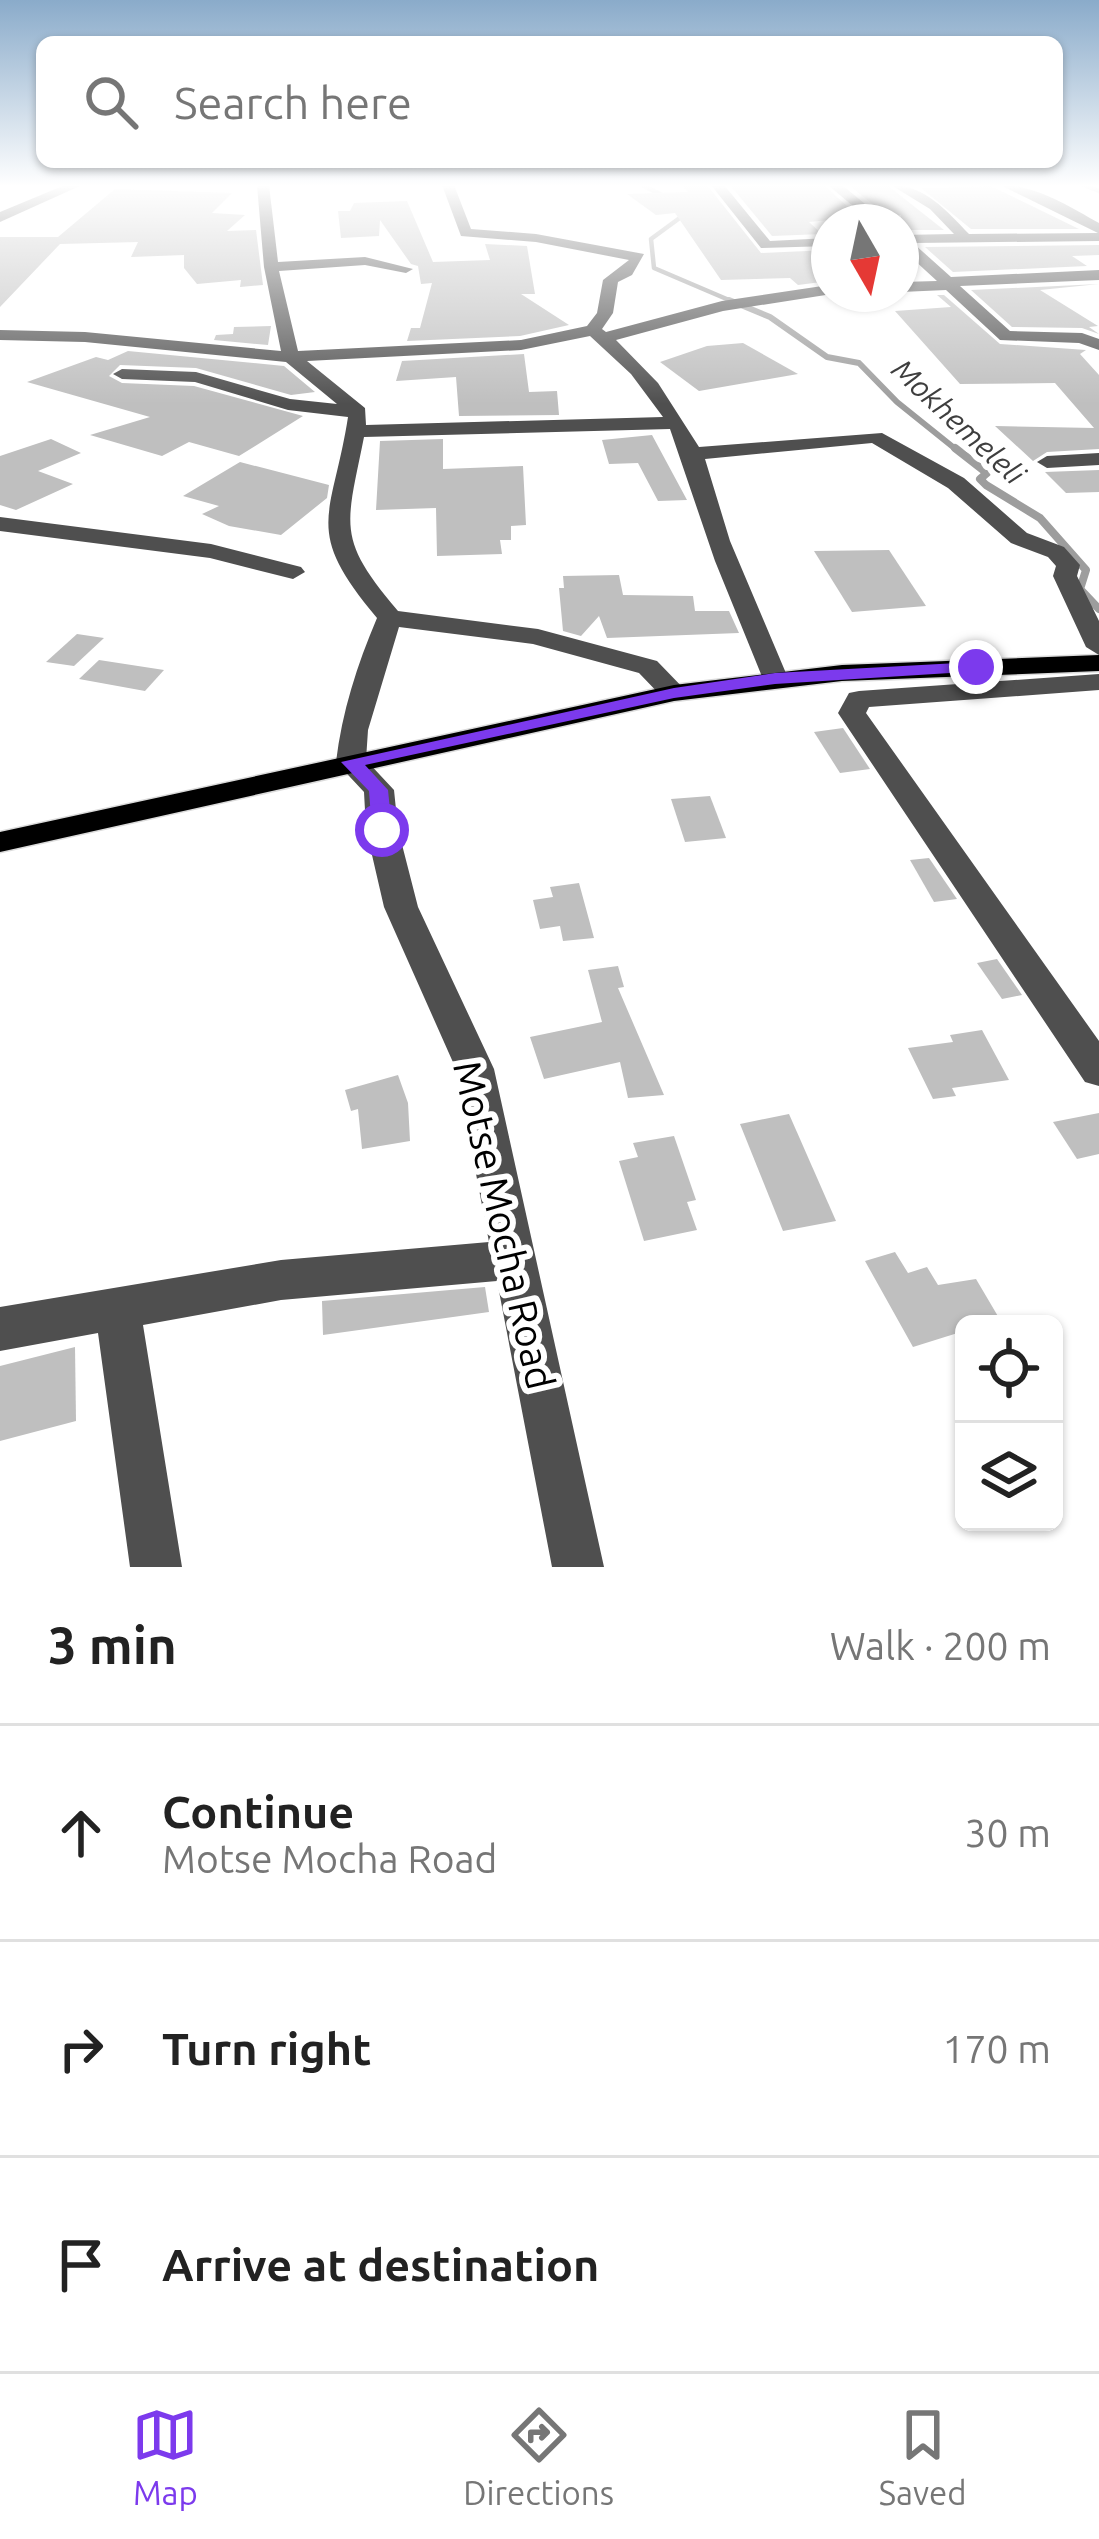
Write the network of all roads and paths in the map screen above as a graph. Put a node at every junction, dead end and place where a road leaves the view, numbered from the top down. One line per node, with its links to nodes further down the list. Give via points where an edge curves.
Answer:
1 (270, 258): 4 (street)
2 (638, 258): 10 (street, via 611,280)
3 (920, 258): 7 (street)
4 (271, 267): 5 (street, via 365,261); 13 (street)
5 (406, 269)
6 (1099, 275): 7 (street)
7 (948, 284): 8 (street); 12 (street, via 1012,338)
8 (919, 286)
9 (811, 293): 10 (street)
10 (598, 334): 13 (street); 16 (street, via 656,389)
11 (0, 335): 13 (street)
12 (1099, 345)
13 (291, 357): 15 (street)
14 (122, 374): 15 (street, via 196,377)
15 (357, 422): 16 (street); 22 (street, via 339,536 348,566)
16 (672, 423): 17 (street)
17 (693, 454): 23 (street, via 875,437 892,444 956,483 1019,538 1055,552); 25 (street)
18 (1099, 459): 19 (street)
19 (1047, 462)
20 (0, 524): 21 (street, via 211,550)
21 (293, 572)
22 (390, 618): 27 (street, via 538,637 648,667); 28 (street)
23 (1099, 647)
24 (1099, 663): 25 (main road)
25 (775, 678): 27 (main road)
26 (1099, 682): 30 (street, via 859,698 852,713)
27 (674, 693): 28 (main road)
28 (351, 762): 29 (main road); 31 (street, Motse Mocha Road, via 379,790 401,907 476,1069)
29 (0, 842)
30 (1099, 1071)
31 (516, 1260): 32 (street, via 281,1280); 35 (street, Motse Mocha Road)
32 (117, 1307): 33 (street); 34 (street)
33 (0, 1329)
34 (156, 1567)
35 (578, 1567)

